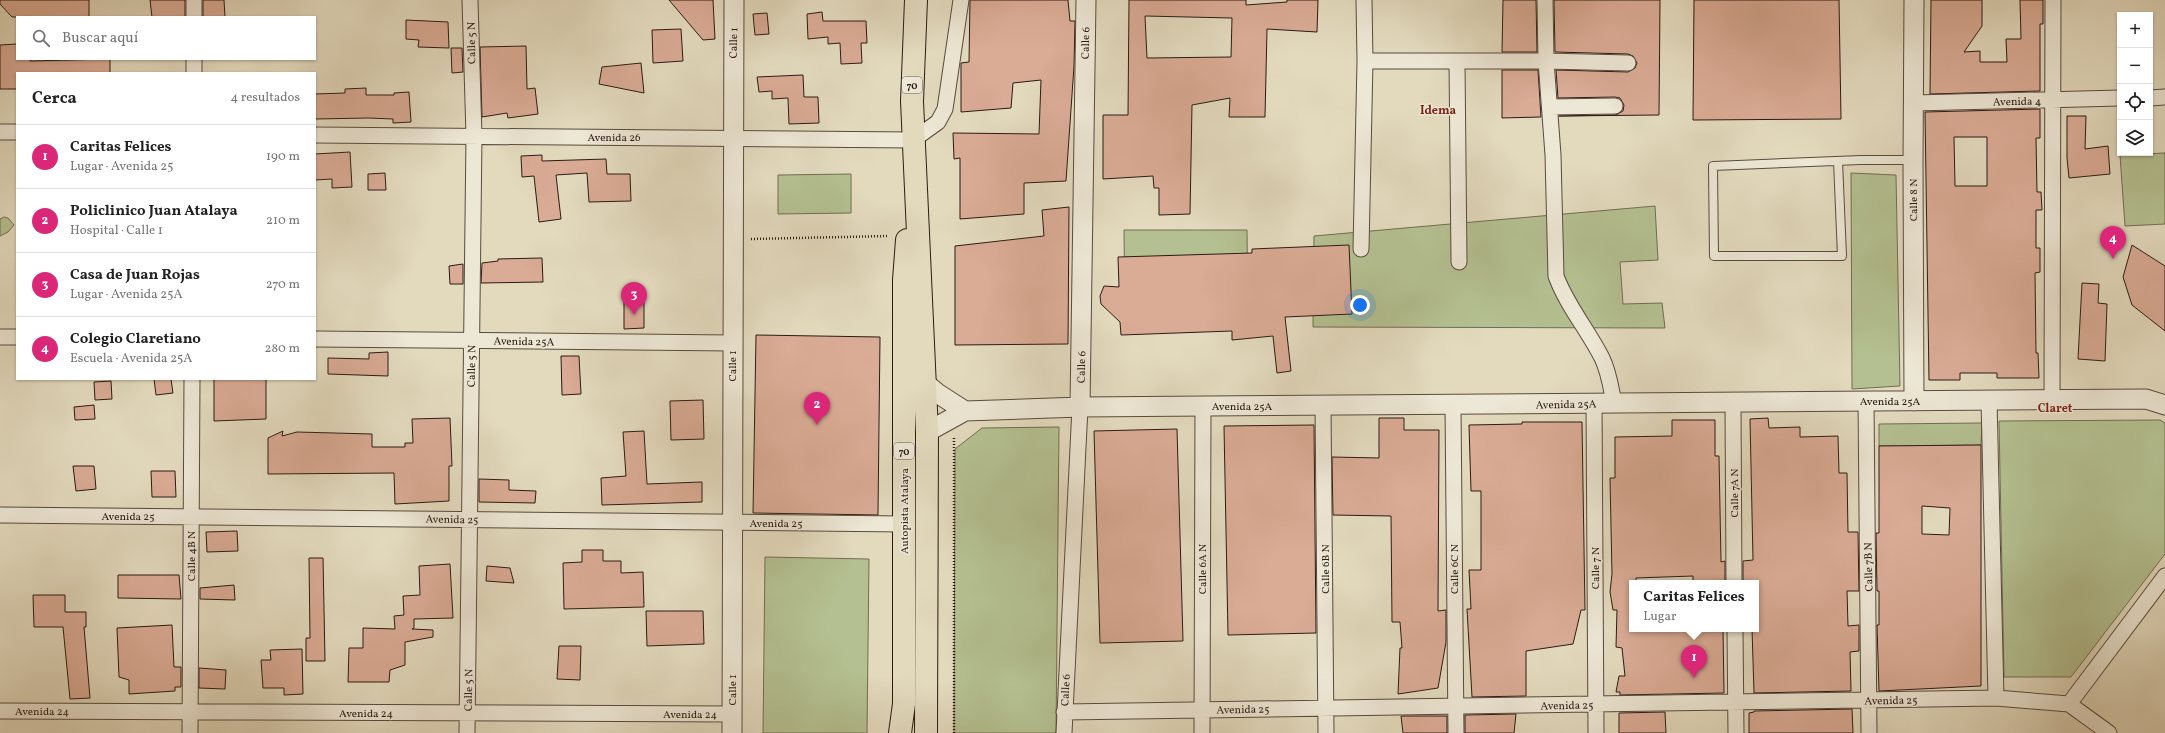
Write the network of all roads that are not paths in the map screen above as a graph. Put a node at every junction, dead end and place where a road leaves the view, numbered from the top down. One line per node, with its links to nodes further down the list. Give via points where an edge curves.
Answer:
1 (194, 0): 11 (street)
2 (470, 0): 28 (street, Calle 5 N)
3 (734, 0): 29 (street, Calle 1)
4 (916, 0): 30 (main road, Autopista Atalaya / 70)
5 (961, 0): 30 (street, via 945,109 938,122)
6 (1086, 0): 54 (street, Calle 6)
7 (1364, 0): 14 (street)
8 (1545, 0): 13 (street)
9 (1914, 0): 22 (street, Calle 8 N)
10 (2053, 0): 21 (street)
11 (194, 16)
12 (194, 60): 17 (street)
13 (1546, 60): 15 (street); 16 (street); 24 (street)
14 (1365, 61): 15 (street); 34 (street)
15 (1457, 61): 35 (street)
16 (1628, 63)
17 (194, 72)
18 (2165, 97): 20 (street)
19 (2117, 98): 21 (street, Avenida 4)
20 (2153, 98)
21 (2052, 100): 22 (street, Avenida 4); 44 (street)
22 (1914, 103): 32 (street, Calle 8 N)
23 (1615, 106): 24 (street)
24 (1550, 107): 49 (street, via 1556,276 1561,290 1602,358 1610,379)
25 (0, 132): 26 (street)
26 (16, 132)
27 (316, 135): 28 (street, Avenida 26)
28 (474, 136): 29 (street, Avenida 26); 39 (street, Calle 5 N)
29 (732, 138): 30 (street, Avenida 26); 40 (street, Calle 1)
30 (913, 140): 33 (main road, Autopista Atalaya / 70)
31 (1839, 163): 31 (lane, via 1713,166 1714,256 1842,256); 32 (lane)
32 (1913, 163): 46 (street, Calle 8 N)
33 (914, 169): 42 (main road, Autopista Atalaya / 70); 61 (main road, Autopista Atalaya / 70, via 904,280)
34 (1361, 249)
35 (1459, 262)
36 (0, 337): 37 (street)
37 (16, 337)
38 (316, 340): 39 (street, Avenida 25A)
39 (472, 341): 40 (street, Avenida 25A); 59 (street, Calle 5 N)
40 (732, 343): 60 (street, Calle 1)
41 (192, 380): 58 (street, Calle 4B N)
42 (924, 382): 55 (street, via 950,403); 56 (main road, Autopista Atalaya / 70)
43 (1989, 400): 44 (street, Avenida 25A); 46 (street, Avenida 25A); 65 (street)
44 (2052, 400): 52 (street, Avenida 25A, via 2146,399)
45 (1866, 401): 46 (street, Avenida 25A); 47 (street, Avenida 25A); 66 (street, Calle 7B N)
46 (1914, 401)
47 (1733, 402): 49 (street, Avenida 25A); 63 (street, Calle 7A N)
48 (1594, 403): 49 (street, Avenida 25A); 51 (street, Avenida 25A); 68 (street, Calle 7 N)
49 (1614, 403)
50 (1323, 405): 51 (street, Avenida 25A); 53 (street, Avenida 25A); 71 (street, Calle 6B N)
51 (1453, 405): 70 (street, Calle 6C N)
52 (2165, 405)
53 (1203, 406): 54 (street, Avenida 25A); 72 (street, Calle 6A N)
54 (1080, 407): 55 (street, Avenida 25A); 75 (street, Calle 6)
55 (958, 414): 56 (street, Avenida 25A)
56 (927, 432): 82 (main road, Autopista Atalaya / 70)
57 (0, 515): 58 (street, Avenida 25)
58 (192, 516): 59 (street, Avenida 25); 74 (street, Calle 4B N)
59 (470, 520): 60 (street, Avenida 25); 76 (street, Calle 5 N)
60 (732, 523): 61 (street, Avenida 25); 77 (street, Calle 1)
61 (904, 524): 81 (main road, Autopista Atalaya / 70, via 904,704)
62 (2165, 576): 69 (street)
63 (1734, 580)
64 (1735, 632): 67 (street)
65 (1996, 698): 66 (street, Avenida 25); 69 (street, Avenida 25)
66 (1869, 700): 67 (street, Avenida 25); 89 (street, Calle 7B N)
67 (1735, 702): 68 (street, Avenida 25); 88 (street)
68 (1596, 704): 70 (street, Avenida 25); 87 (street, Calle 7 N)
69 (2069, 704): 90 (street)
70 (1455, 706): 71 (street, Avenida 25); 86 (street, Calle 6C N)
71 (1326, 708): 72 (street, Avenida 25); 85 (street, Calle 6B N)
72 (1202, 710): 75 (street, Avenida 25); 84 (street, Calle 6A N)
73 (0, 711): 74 (street, Avenida 24)
74 (190, 712): 76 (street, Avenida 24); 78 (street, Calle 4B N)
75 (1064, 712): 83 (street, Calle 6)
76 (468, 713): 77 (street, Avenida 24); 79 (street, Calle 5 N)
77 (732, 714): 80 (street, Calle 1)
78 (190, 733)
79 (468, 733)
80 (732, 733)
81 (900, 733)
82 (926, 733)
83 (1064, 733)
84 (1202, 733)
85 (1326, 733)
86 (1456, 733)
87 (1596, 733)
88 (1736, 733)
89 (1869, 733)
90 (2109, 733)

